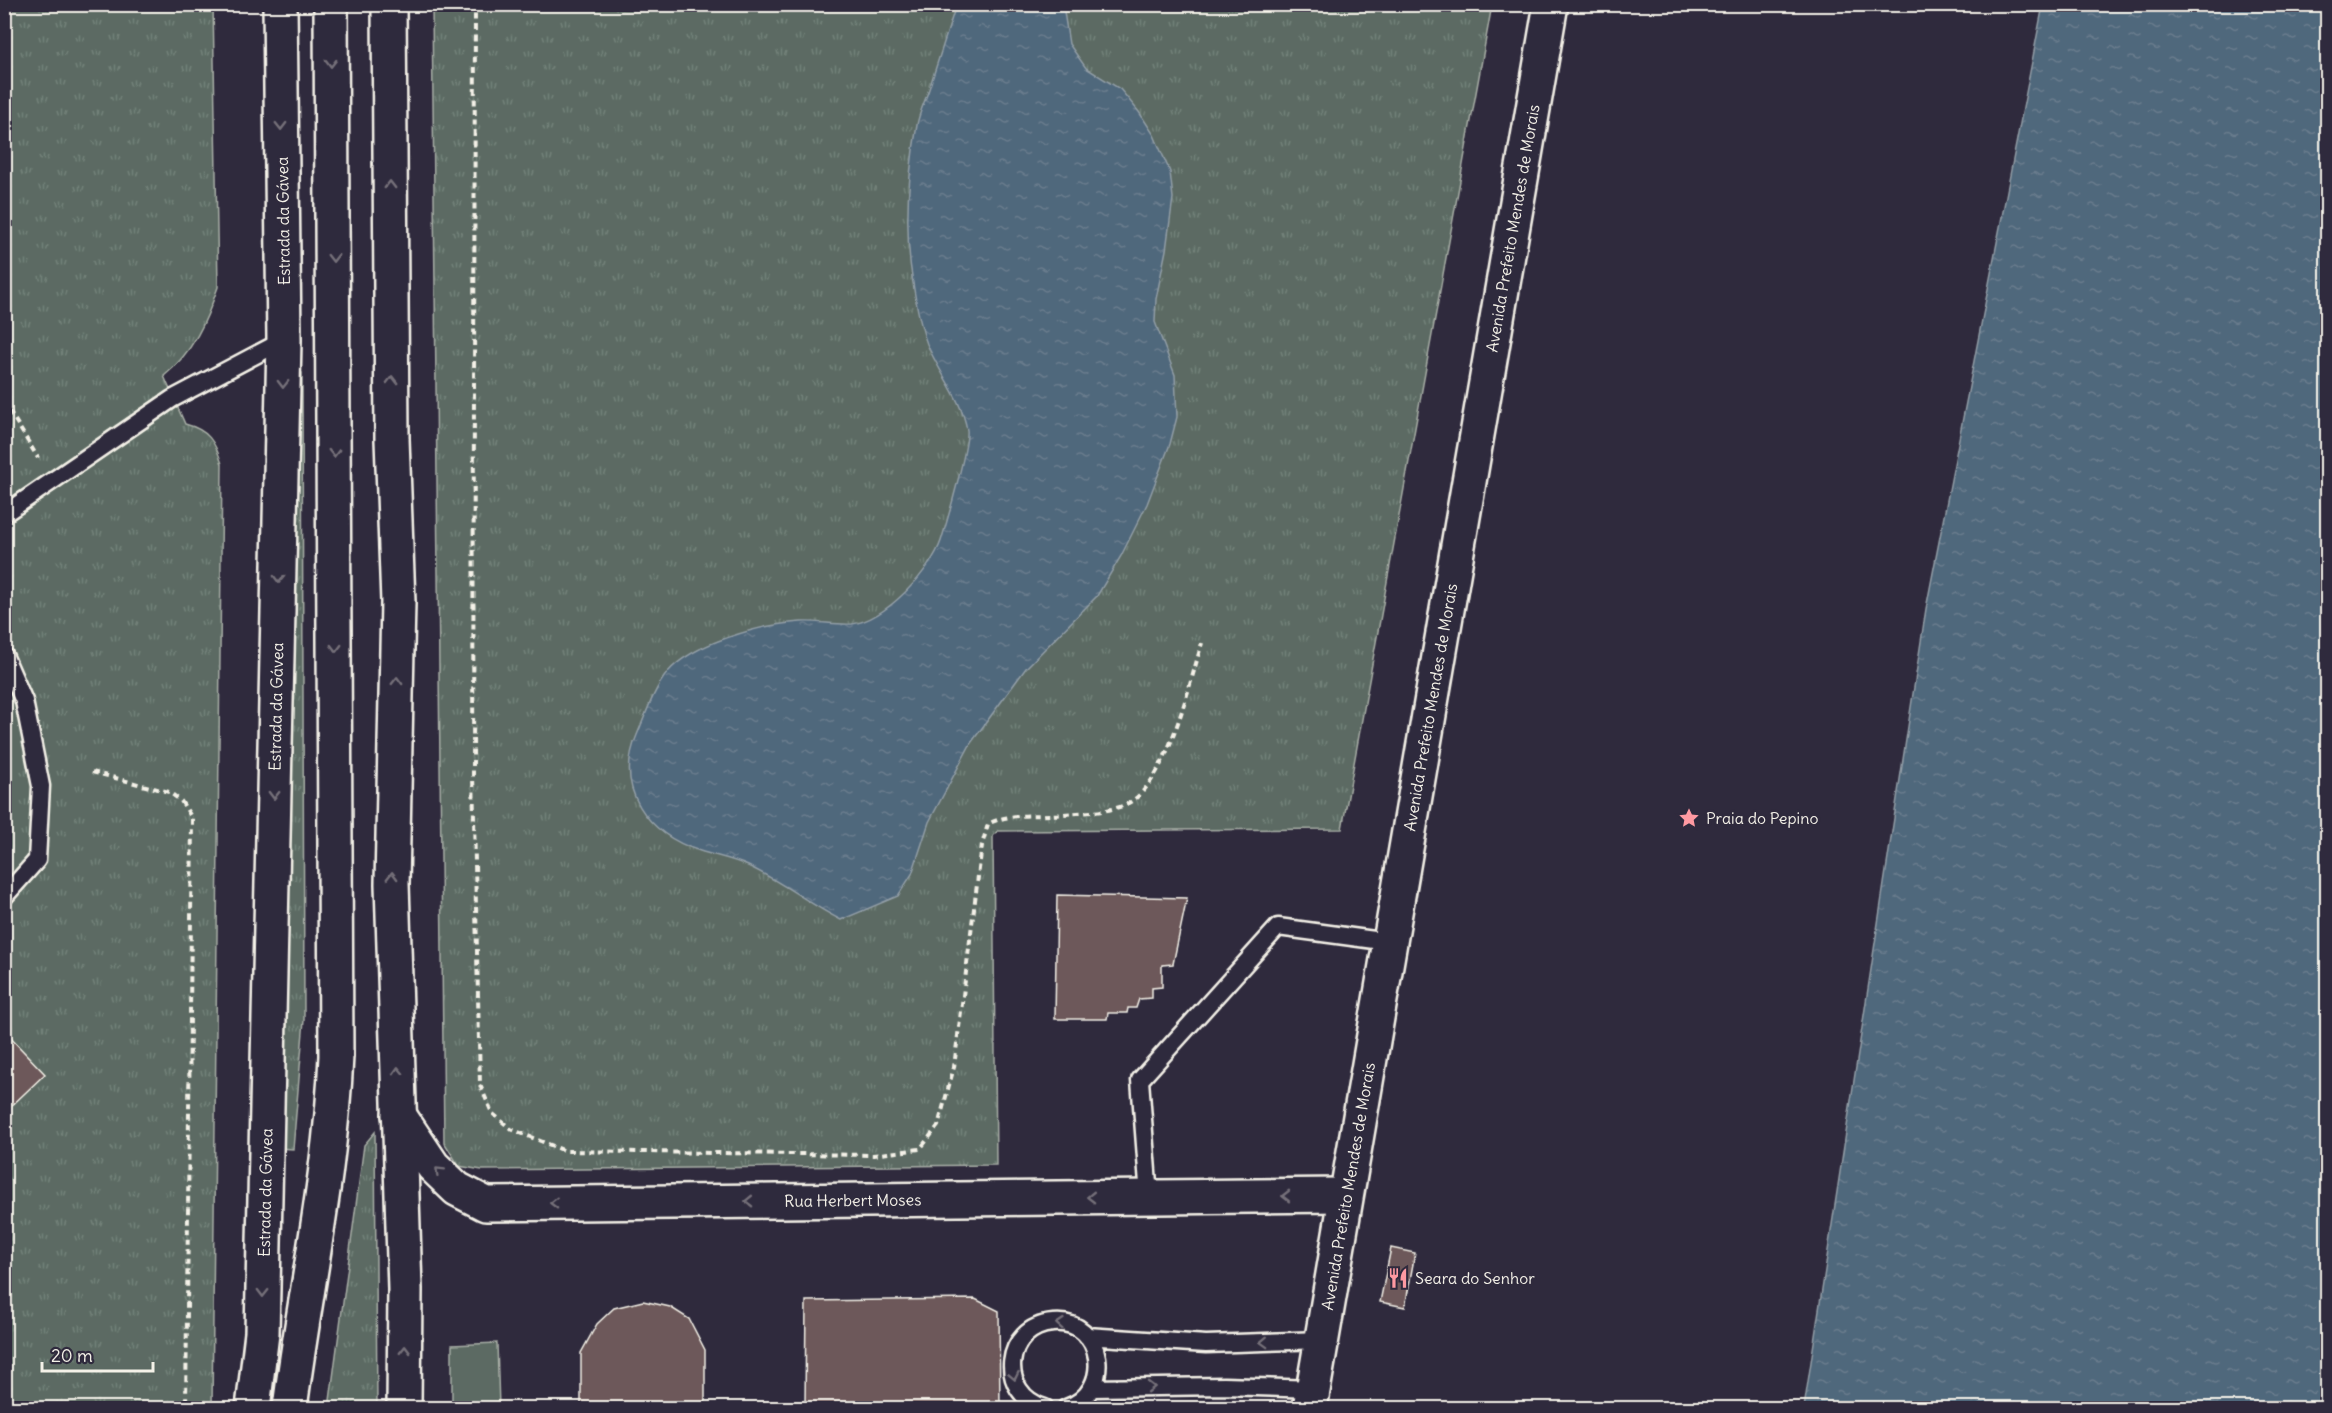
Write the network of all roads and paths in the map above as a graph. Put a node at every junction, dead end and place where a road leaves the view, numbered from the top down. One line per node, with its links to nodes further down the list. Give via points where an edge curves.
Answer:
1 (280, 4): 6 (main road, Estrada da Gávea, one-way to 6)
2 (331, 4): 24 (main road, one-way to 24, via 336,1056 324,1183)
3 (389, 4): 15 (main road, one-way to 3, via 392,884 398,602 392,439)
4 (475, 4): 10 (path, via 473,774 480,1085 492,1113 511,1129 565,1151 873,1155 920,1149 938,1126 954,1067 982,845 988,824 1002,816 1034,818 1102,810 1132,801 1151,779 1169,747)
5 (1551, 4): 14 (main road, Avenida Prefeito Mendes de Morais)
6 (284, 340): 8 (lane, via 172,399); 23 (main road, Estrada da Gávea, one-way to 23, via 262,1333)
7 (4, 402): 8 (path)
8 (52, 482): 9 (lane)
9 (4, 514)
10 (1202, 643)
11 (4, 656): 13 (lane, via 24,701 41,786 37,860)
12 (92, 772): 22 (path, via 169,792 182,801 192,818)
13 (4, 897)
14 (1389, 942): 16 (main road, Avenida Prefeito Mendes de Morais); 17 (lane, via 1278,927 1140,1080)
15 (399, 1115): 17 (main road, Rua Herbert Moses, one-way to 15, via 486,1204 457,1189 433,1167); 25 (main road, one-way to 15, via 405,1289)
16 (1345, 1195): 17 (main road, Rua Herbert Moses, one-way to 17); 19 (main road, Avenida Prefeito Mendes de Morais)
17 (1149, 1197)
18 (1087, 1336): 19 (lane, one-way to 18, via 1206,1344); 20 (lane, via 1098,1356 1099,1370); 26 (lane, one-way to 26, via 1069,1324 1054,1322 1040,1325 1018,1344 1012,1358 1016,1386 1024,1397)
19 (1322, 1340): 21 (main road, Avenida Prefeito Mendes de Morais)
20 (1092, 1388): 21 (lane, one-way to 21, via 1224,1386); 27 (lane, via 1076,1405)
21 (1311, 1399)
22 (186, 1408)
23 (253, 1408)
24 (290, 1408)
25 (404, 1408)
26 (1045, 1408)
27 (1066, 1408)

